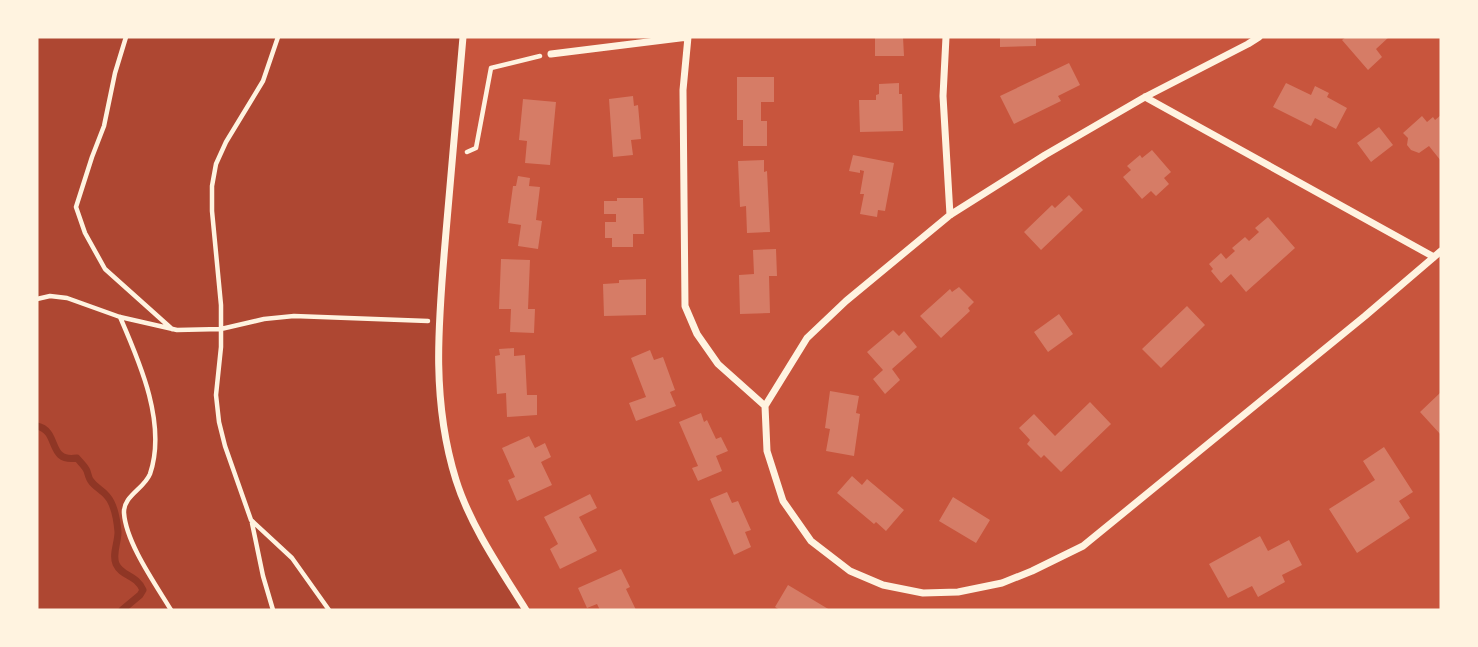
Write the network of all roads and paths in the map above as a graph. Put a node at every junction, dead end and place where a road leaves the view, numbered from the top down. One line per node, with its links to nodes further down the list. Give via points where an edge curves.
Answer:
1 (126, 37): 16 (path, via 104,126 76,207 105,269)
2 (278, 37): 17 (path, via 263,81 216,164 212,211)
3 (463, 37): 9 (street)
4 (688, 37): 7 (street); 18 (street, via 683,90 685,306 718,364)
5 (946, 37): 10 (street, via 943,96)
6 (1259, 37): 8 (street)
7 (551, 54): 9 (path, via 491,68 476,148)
8 (1145, 97): 10 (street); 12 (street)
9 (453, 160): 15 (street)
10 (950, 215): 18 (street, via 807,338)
11 (1441, 251): 12 (street)
12 (1434, 257): 18 (street, via 1083,546 1002,583 923,593 883,585 850,571 811,541 783,501 767,451)
13 (37, 299): 14 (path, via 67,298)
14 (120, 317): 16 (path); 20 (path, via 143,376 155,436 149,477 128,500 126,525)
15 (439, 321): 17 (path, via 294,316); 23 (street, via 438,383 456,482 478,531)
16 (173, 329): 17 (path)
17 (220, 329): 19 (path, via 219,422)
18 (765, 406)
19 (251, 520): 21 (path); 22 (path, via 292,558)
20 (171, 610)
21 (273, 610)
22 (329, 610)
23 (526, 610)

